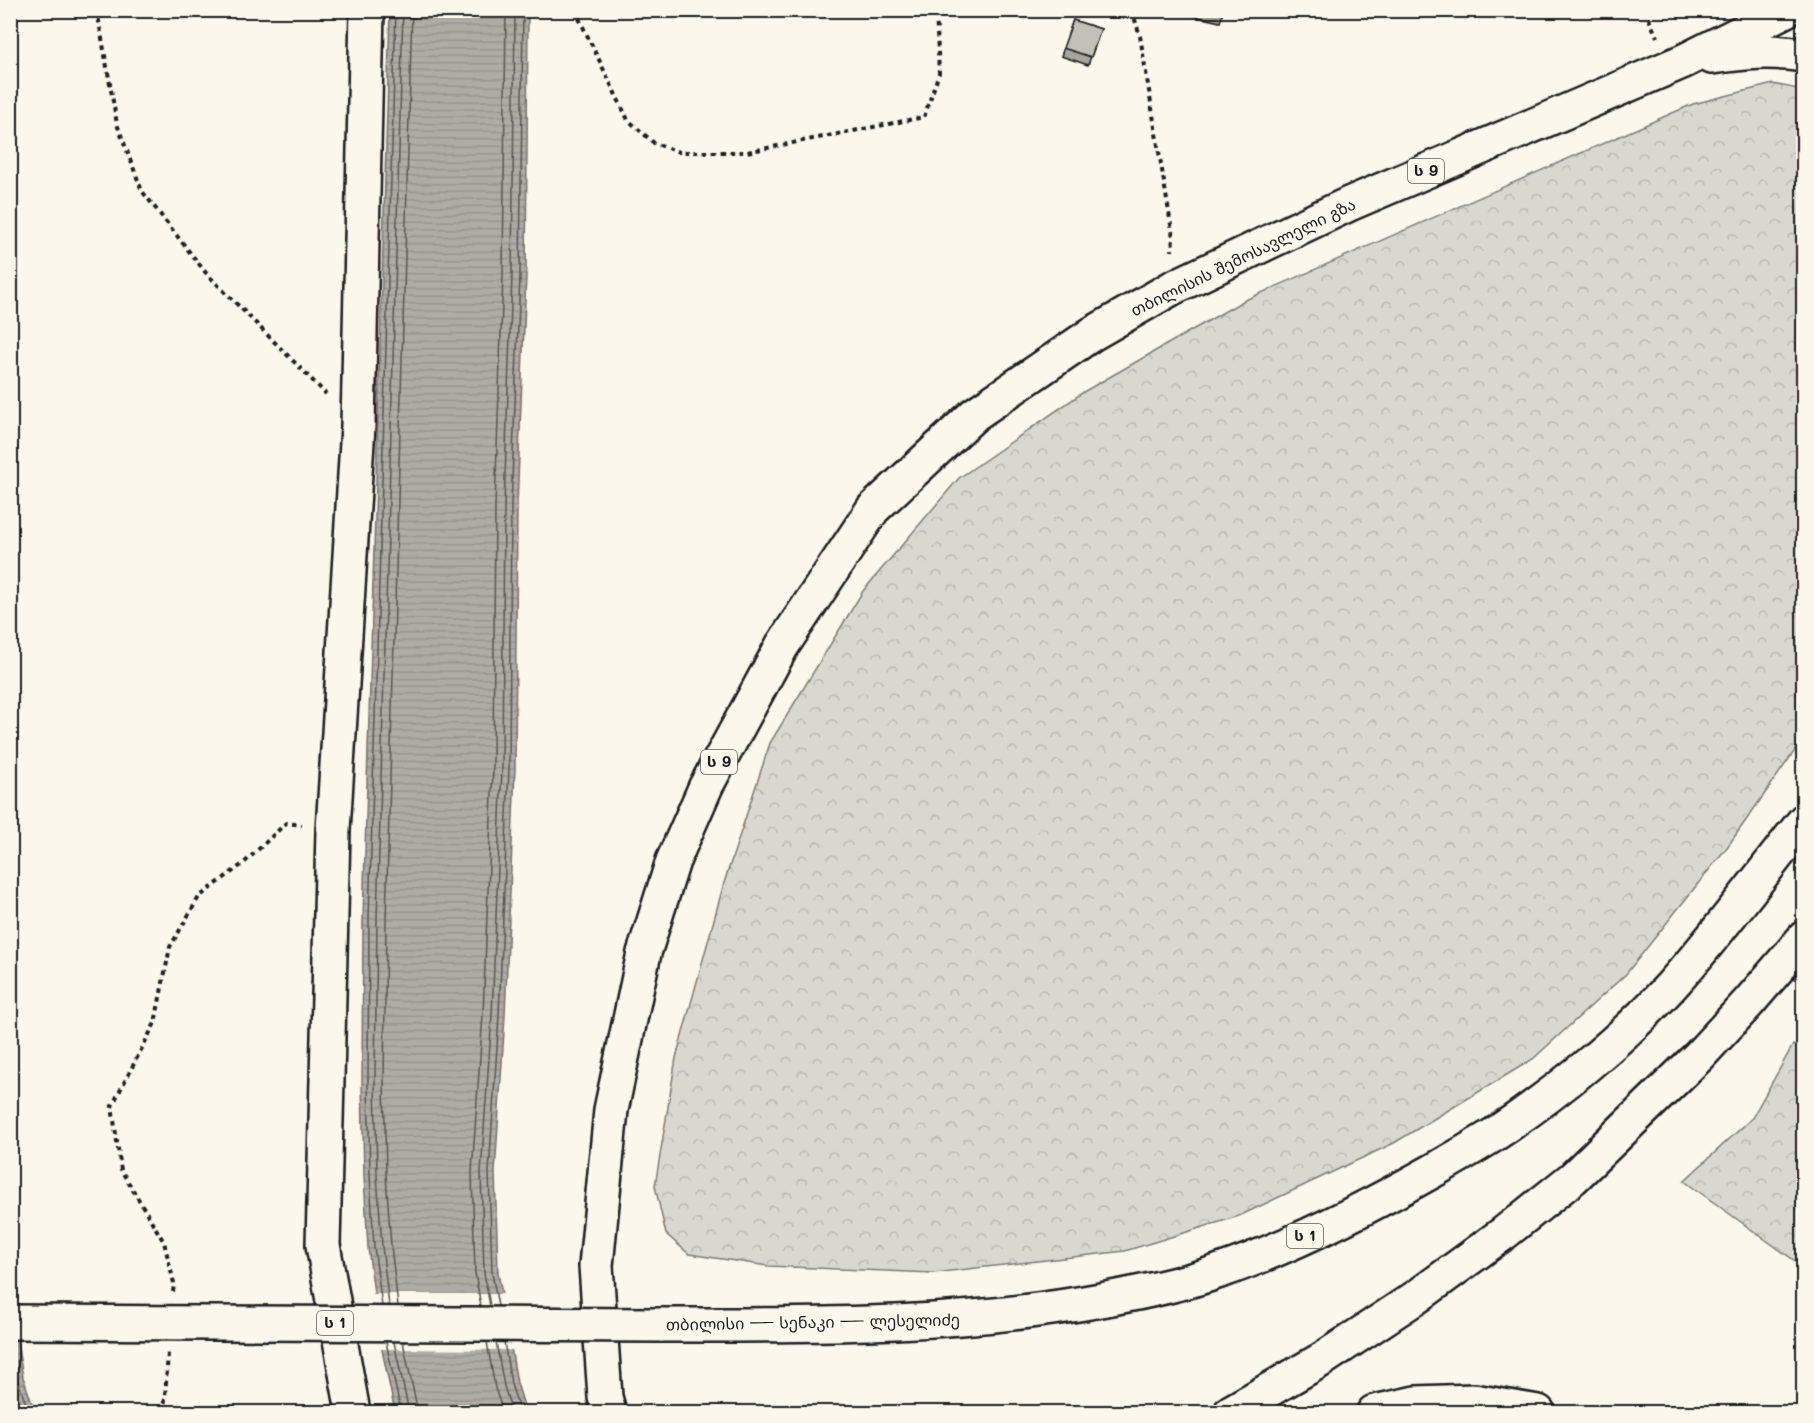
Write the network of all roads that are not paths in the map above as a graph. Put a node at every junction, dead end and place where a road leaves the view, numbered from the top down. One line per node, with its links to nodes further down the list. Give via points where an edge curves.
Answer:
1 (367, 10): 8 (main road, via 358,426 333,830 323,1245)
2 (1786, 10): 4 (main road, თბილისის შემოსავლელი გზა / ს 9)
3 (1803, 55): 4 (main road, თბილისის შემოსავლელი გზა, via 1753,51)
4 (1684, 61): 9 (main road, თბილისის შემოსავლელი გზა / ს 9, via 1349,204 1172,288 1092,334 975,414 873,509 782,646 706,786 673,861 644,953 610,1110 596,1266)
5 (1803, 821): 7 (main road, თბილისი — სენაკი — ლესელიძე / ს 1, bridge, via 1671,987 1560,1087 1493,1136 1407,1185 1274,1251 1215,1273 1075,1305 936,1321 660,1325)
6 (1803, 938): 10 (main road, via 1699,1056 1573,1178 1418,1296 1321,1360)
7 (10, 1322)
8 (353, 1413)
9 (609, 1413)
10 (1230, 1413)
11 (1374, 1413): 12 (main road, via 1415,1403 1474,1401)
12 (1538, 1413)

